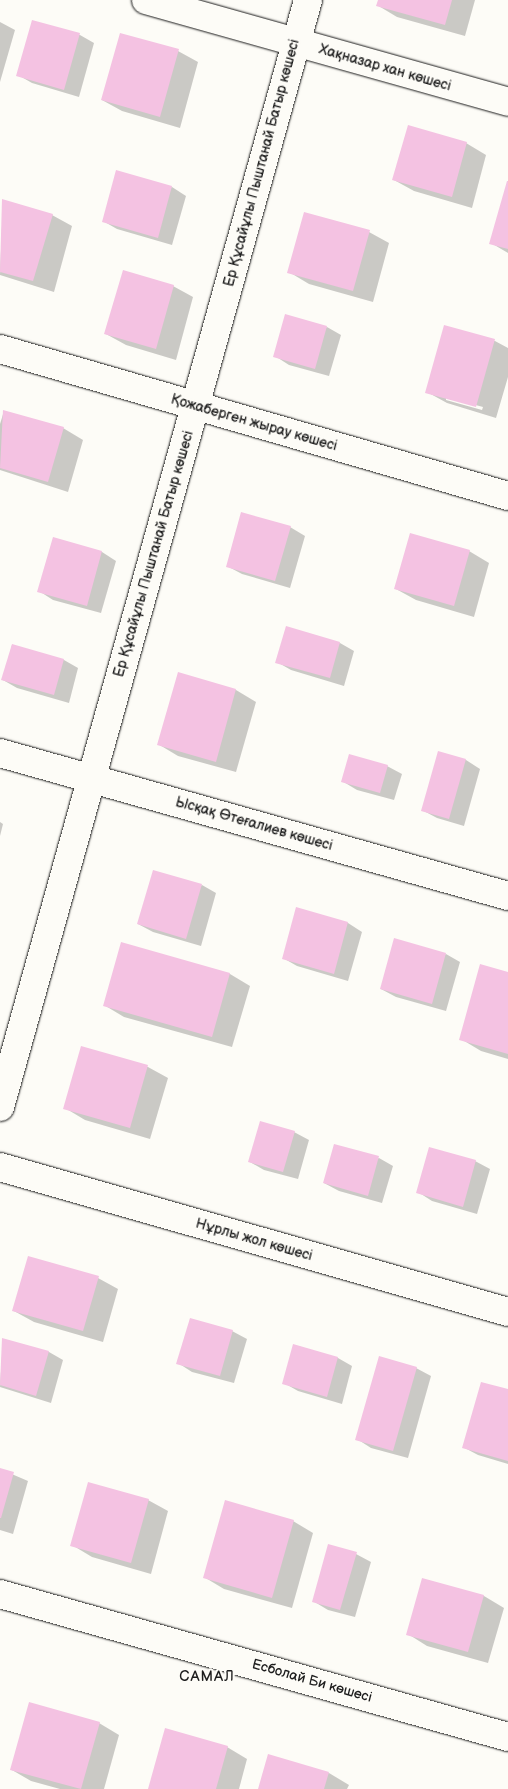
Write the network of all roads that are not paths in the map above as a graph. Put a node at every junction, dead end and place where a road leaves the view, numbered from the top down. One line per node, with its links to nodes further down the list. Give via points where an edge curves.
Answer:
1 (146, 0): 3 (street, Хақназар хан көшесі)
2 (308, 0): 3 (street, Ер Құсайұлы Пыштанай Батыр көшесі)
3 (296, 42): 4 (street, Хақназар хан көшесі); 6 (street, Ер Құсайұлы Пыштанай Батыр көшесі)
4 (508, 102)
5 (0, 349): 6 (street, Қожаберген жырау көшесі)
6 (195, 406): 7 (street, Қожаберген жырау көшесі); 9 (street, Ер Құсайұлы Пыштанай Батыр көшесі)
7 (508, 496)
8 (0, 753): 9 (street, Ысқақ Өтеғалиев көшесі)
9 (91, 778): 10 (street, Ысқақ Өтеғалиев көшесі); 11 (street, Ер Құсайұлы Пыштанай Батыр көшесі)
10 (508, 896)
11 (0, 1107)
12 (0, 1168): 13 (street, Нұрлы жол көшесі)
13 (508, 1312)
14 (0, 1594): 15 (street, Есболай Би көшесі)
15 (508, 1737)

